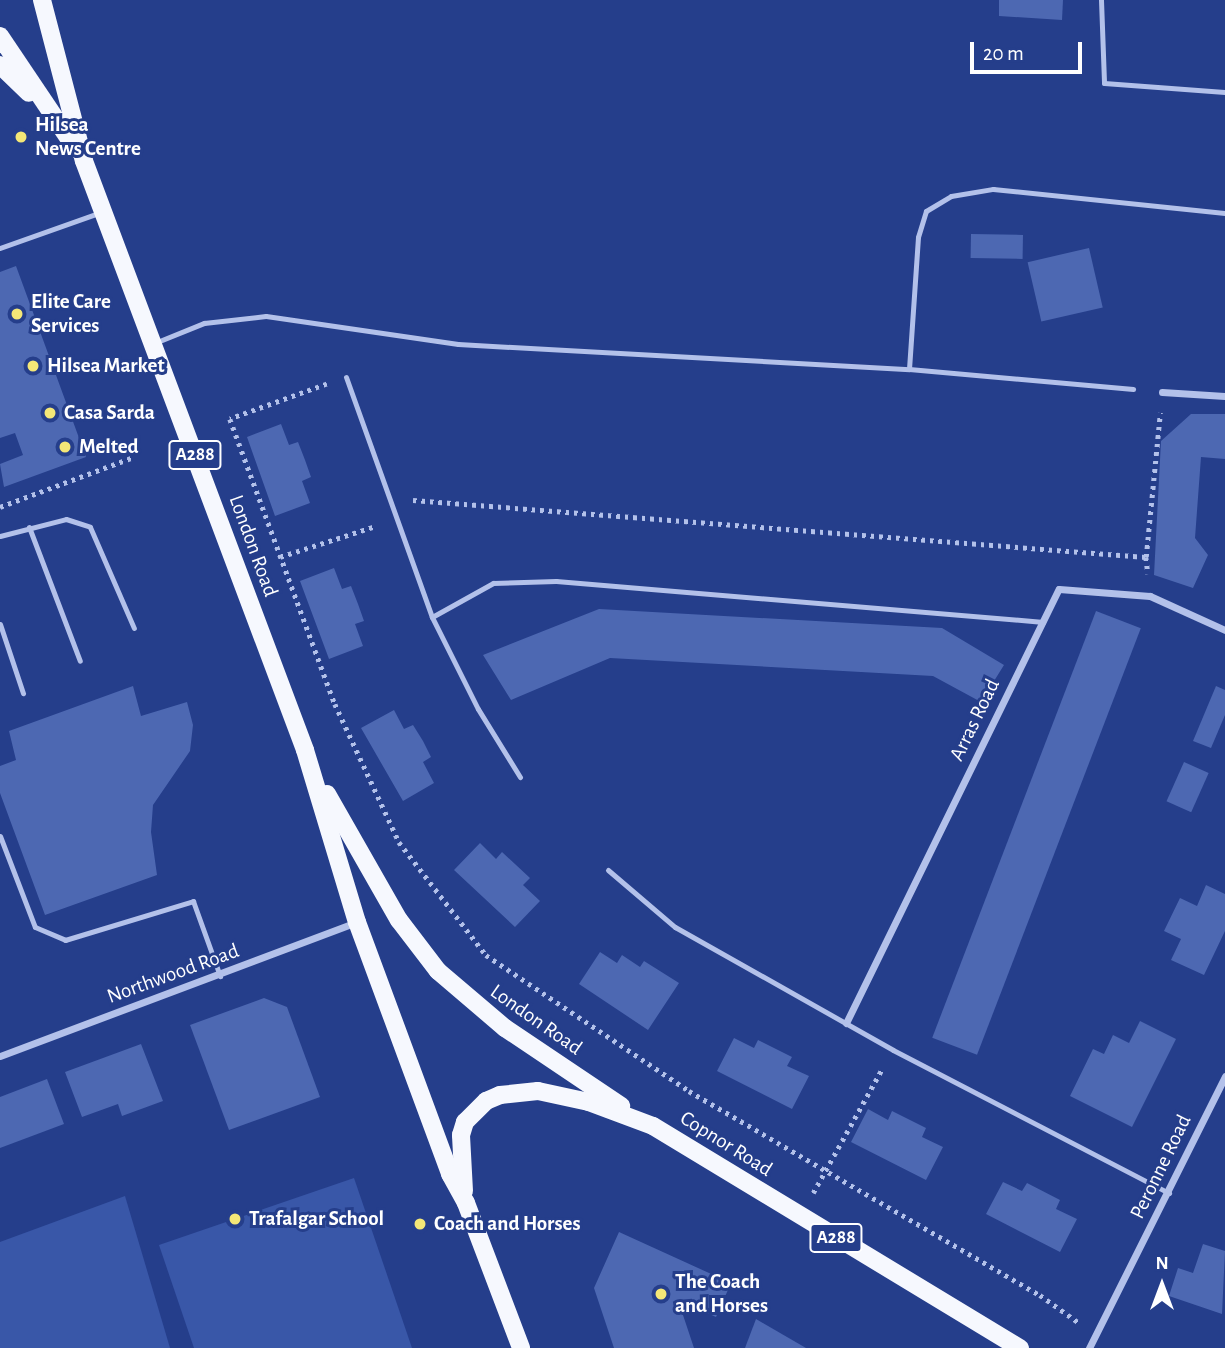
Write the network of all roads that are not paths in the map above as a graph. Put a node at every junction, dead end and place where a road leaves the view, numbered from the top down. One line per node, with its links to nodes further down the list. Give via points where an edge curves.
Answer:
1 (42, 0): 6 (main road, London Road)
2 (1101, 0): 5 (lane, via 1104,83)
3 (0, 36): 6 (main road, London Road)
4 (0, 65): 6 (main road, London Road, via 24,87)
5 (1225, 92)
6 (84, 161): 7 (main road, London Road / A288)
7 (103, 211): 9 (lane); 10 (main road, London Road / A288)
8 (1225, 213): 11 (lane, via 993,190 951,196 926,211 918,237)
9 (0, 248)
10 (152, 344): 11 (lane, via 204,323 266,316 458,344); 25 (main road, London Road / A288)
11 (909, 369): 13 (lane)
12 (346, 377): 18 (lane)
13 (1133, 389)
14 (1162, 392): 15 (street)
15 (1225, 396)
16 (29, 527): 17 (lane); 21 (lane, via 66,519 90,527); 23 (lane)
17 (0, 536)
18 (432, 617): 19 (lane, via 493,583 556,581); 26 (lane, via 478,709)
19 (1043, 622): 22 (street, Arras Road, via 1059,589 1150,596); 31 (street, Arras Road)
20 (0, 624): 24 (lane)
21 (134, 628)
22 (1225, 630)
23 (80, 661)
24 (23, 693)
25 (305, 750): 29 (main road, London Road); 34 (main road, London Road, via 356,851 438,971 505,1028)
26 (520, 777)
27 (0, 835): 30 (lane, via 35,927 65,940 192,901)
28 (608, 870): 31 (lane, via 675,927)
29 (357, 922): 30 (street, Northwood Road); 36 (main road, London Road, via 450,1174)
30 (220, 976): 32 (street, Northwood Road)
31 (846, 1023): 35 (lane)
32 (0, 1056)
33 (1225, 1076): 35 (street, Peronne Road)
34 (653, 1126): 36 (main road, Copnor Road / A288, via 562,1095 538,1091 500,1095 486,1101 465,1122 459,1149); 37 (main road, Copnor Road / A288)
35 (1169, 1193): 39 (street, Peronne Road)
36 (466, 1203): 38 (main road, A288)
37 (1017, 1347)
38 (521, 1348)
39 (1090, 1348)

